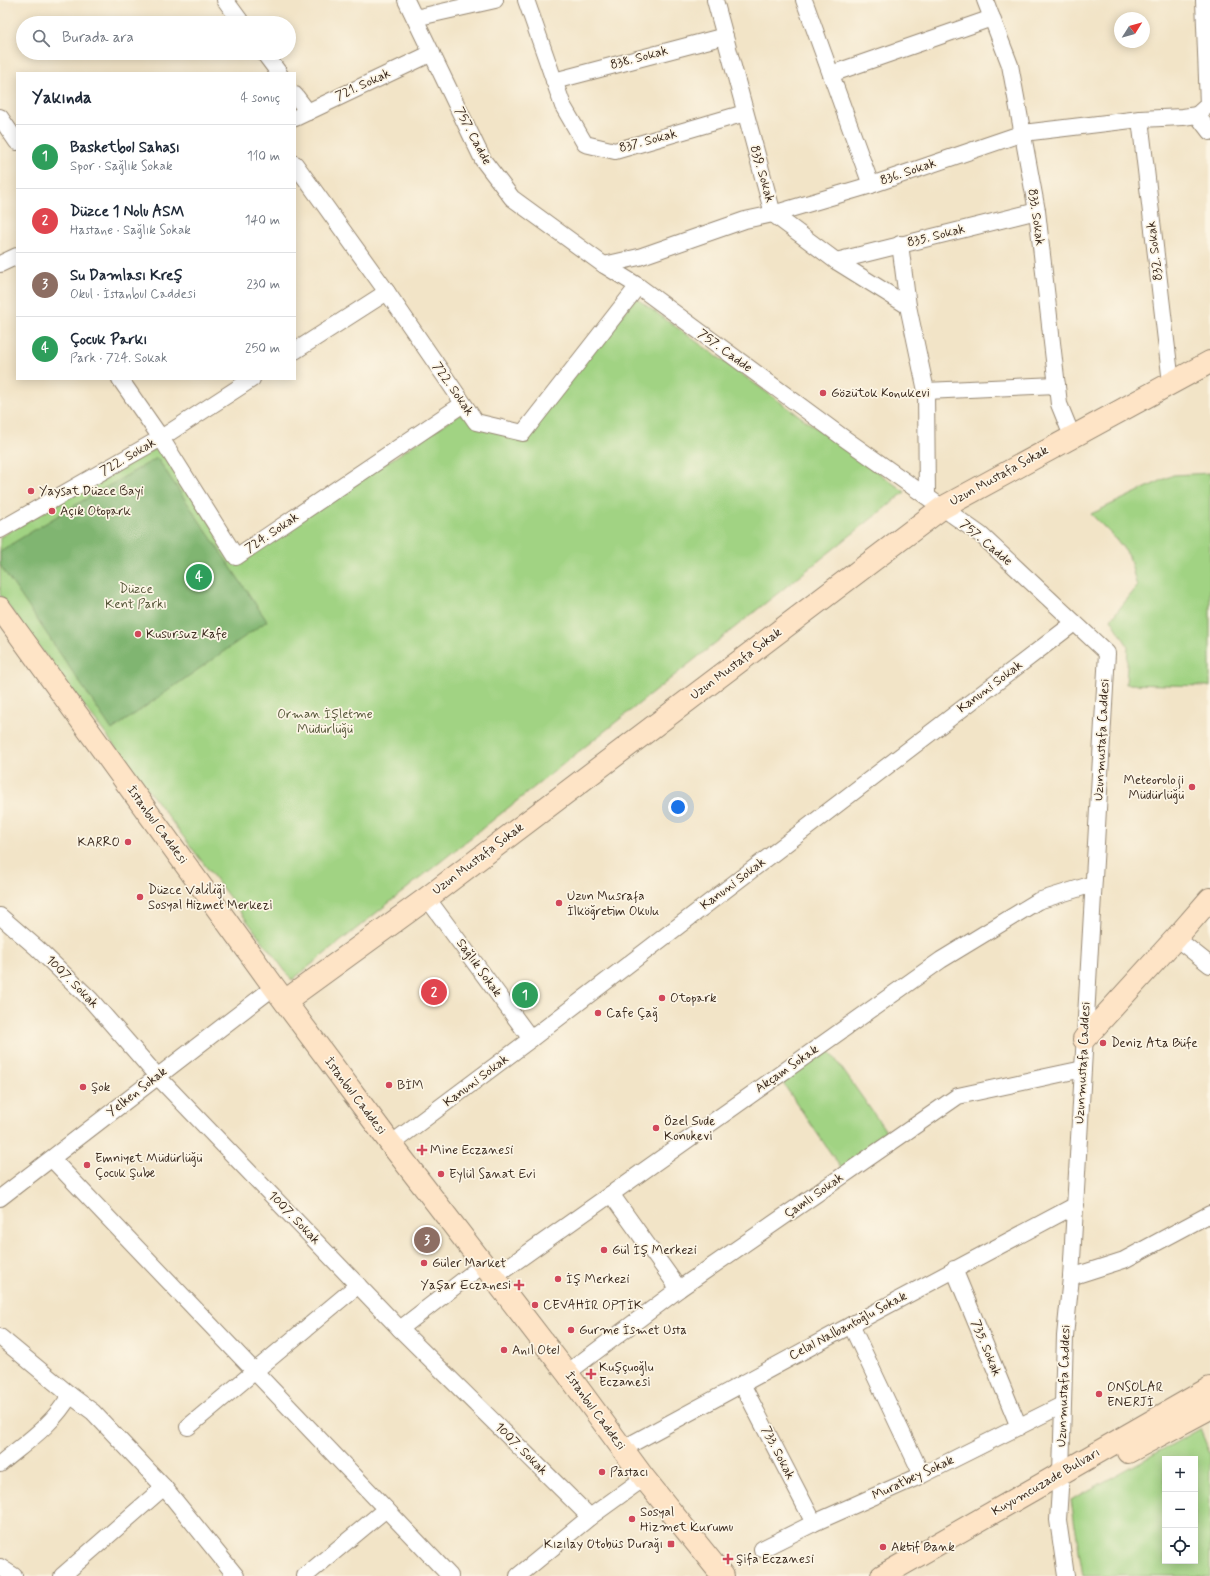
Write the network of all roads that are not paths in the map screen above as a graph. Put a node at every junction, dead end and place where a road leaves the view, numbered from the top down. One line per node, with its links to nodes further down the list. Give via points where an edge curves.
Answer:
1 (225, 0): 9 (street)
2 (406, 0): 10 (street, 757. Cadde)
3 (495, 0): 10 (street)
4 (526, 0): 17 (street, 837. Sokak)
5 (715, 0): 12 (street, 839. Sokak)
6 (804, 0): 16 (street)
7 (985, 0): 11 (street, 833. Sokak)
8 (1204, 0): 21 (street, via 1208,105)
9 (237, 16)
10 (415, 18): 13 (street, 757. Cadde)
11 (992, 18): 16 (street); 25 (street, 833. Sokak, via 1010,65)
12 (724, 36): 17 (street, 838. Sokak); 19 (street, 839. Sokak)
13 (432, 53): 20 (street, 721. Sokak); 35 (street, 757. Cadde, via 484,160 512,198)
14 (269, 60): 15 (street)
15 (278, 72)
16 (831, 74): 28 (street)
17 (554, 81): 19 (street, 837. Sokak, via 563,106 585,144 615,151)
18 (296, 98): 20 (street)
19 (745, 113): 30 (street, 839. Sokak)
20 (301, 115)
21 (1198, 115): 23 (street, 836. Sokak); 24 (street)
22 (0, 118): 26 (street)
23 (1140, 119): 25 (street, 836. Sokak); 43 (street, 832. Sokak)
24 (1210, 132)
25 (1023, 133): 28 (street, 836. Sokak); 29 (street, 833. Sokak)
26 (16, 141)
27 (296, 165): 37 (street, 722. Sokak)
28 (871, 185): 30 (street, 836. Sokak)
29 (1036, 211): 31 (street, 835. Sokak); 44 (street, 833. Sokak)
30 (773, 214): 33 (street, 839. Sokak); 35 (street, 836. Sokak, via 745,220 639,257)
31 (900, 244): 33 (street, 835. Sokak); 38 (street)
32 (16, 256): 34 (street)
33 (836, 261): 38 (street, 839. Sokak)
34 (0, 264)
35 (604, 265): 36 (street, 757. Cadde)
36 (638, 286): 46 (street, 722. Sokak, via 523,433 476,422); 49 (street, 757. Cadde)
37 (387, 292): 39 (street); 46 (street, 722. Sokak)
38 (908, 306): 45 (street)
39 (296, 351)
40 (1210, 362): 43 (main road, Uzun Mustafa Sokak)
41 (121, 380): 48 (street, 724. Sokak)
42 (250, 380): 48 (street, 722. Sokak)
43 (1171, 384): 47 (main road, Uzun Mustafa Sokak)
44 (1057, 385): 45 (street); 47 (street, 833. Sokak, via 1059,404)
45 (926, 391): 49 (street)
46 (463, 404): 48 (street, 724. Sokak, via 236,557)
47 (1072, 436): 49 (main road, Uzun Mustafa Sokak)
48 (161, 438): 50 (street, 722. Sokak)
49 (934, 502): 52 (street, 757. Cadde, via 981,535); 55 (main road, Uzun Mustafa Sokak)
50 (0, 530)
51 (0, 608): 60 (main road, İstanbul Caddesi)
52 (1074, 623): 53 (street, 757. Cadde); 61 (street, Kanuni Sokak)
53 (1107, 653): 54 (street, Uzunmustafa Caddesi)
54 (1094, 884): 62 (street, Uzunmustafa Caddesi); 67 (street, Akçam Sokak, via 1038,901 941,960)
55 (427, 898): 60 (main road, Uzun Mustafa Sokak); 61 (street, Sağlık Sokak)
56 (1210, 899): 58 (main road)
57 (0, 916): 64 (street, 1007. Sokak, via 90,999)
58 (1176, 938): 59 (street); 62 (main road)
59 (1210, 965)
60 (279, 994): 64 (street, Yelken Sokak); 65 (main road, İstanbul Caddesi)
61 (531, 1039): 65 (street, Kanuni Sokak)
62 (1084, 1039): 63 (street, Uzunmustafa Caddesi)
63 (1083, 1069): 69 (street, Uzunmustafa Caddesi); 75 (street, Çamlı Sokak, via 958,1096)
64 (157, 1076): 66 (street, Yelken Sokak); 74 (street, 1007. Sokak)
65 (391, 1144): 71 (main road, İstanbul Caddesi)
66 (52, 1159): 68 (street, Yelken Sokak); 79 (street)
67 (612, 1194): 71 (street, Akçam Sokak); 75 (street)
68 (0, 1198)
69 (1076, 1205): 72 (street, Celal Nalbantoğlu Sokak); 73 (street, Uzunmustafa Caddesi)
70 (1210, 1214): 73 (street, via 1124,1260)
71 (489, 1270): 77 (street, Akçam Sokak); 80 (main road, İstanbul Caddesi)
72 (954, 1270): 76 (street, Celal Nalbantoğlu Sokak); 87 (street, 735. Sokak)
73 (1071, 1277): 84 (street, Uzunmustafa Caddesi)
74 (358, 1285): 77 (street, 1007. Sokak); 79 (street)
75 (679, 1289): 80 (street, Çamlı Sokak)
76 (851, 1325): 81 (street, Celal Nalbantoğlu Sokak); 90 (street)
77 (400, 1329): 95 (street, 1007. Sokak)
78 (0, 1337): 83 (street)
79 (255, 1372): 86 (street); 94 (street)
80 (567, 1373): 88 (main road, İstanbul Caddesi)
81 (742, 1384): 88 (street, Celal Nalbantoğlu Sokak); 96 (street, 733. Sokak)
82 (1210, 1388): 92 (main road, Kuyumcuzade Bulvarı)
83 (70, 1395): 89 (street, via 53,1419); 93 (street, via 93,1412)
84 (1062, 1405): 87 (street, Muratbey Sokak); 92 (street, Uzunmustafa Caddesi)
85 (1210, 1408): 92 (main road, Kuyumcuzade Bulvarı)
86 (188, 1427)
87 (1019, 1427): 90 (street, Muratbey Sokak)
88 (622, 1449): 91 (main road, İstanbul Caddesi)
89 (0, 1464)
90 (922, 1475): 96 (street, Muratbey Sokak)
91 (644, 1478): 95 (street); 99 (main road, İstanbul Caddesi)
92 (1061, 1481): 106 (main road, Kuyumcuzade Bulvarı); 107 (main road, Kuyumcuzade Bulvarı); 108 (street, Uzunmustafa Caddesi, via 1058,1520)
93 (164, 1487): 101 (street); 102 (street)
94 (386, 1509): 103 (street); 104 (street)
95 (590, 1517): 105 (street)
96 (814, 1523): 97 (street, Muratbey Sokak)
97 (762, 1549)
98 (0, 1566): 100 (street)
99 (715, 1571)
100 (14, 1576)
101 (62, 1576)
102 (236, 1576)
103 (305, 1576)
104 (450, 1576)
105 (518, 1576)
106 (882, 1576)
107 (907, 1576)
108 (1066, 1576)

